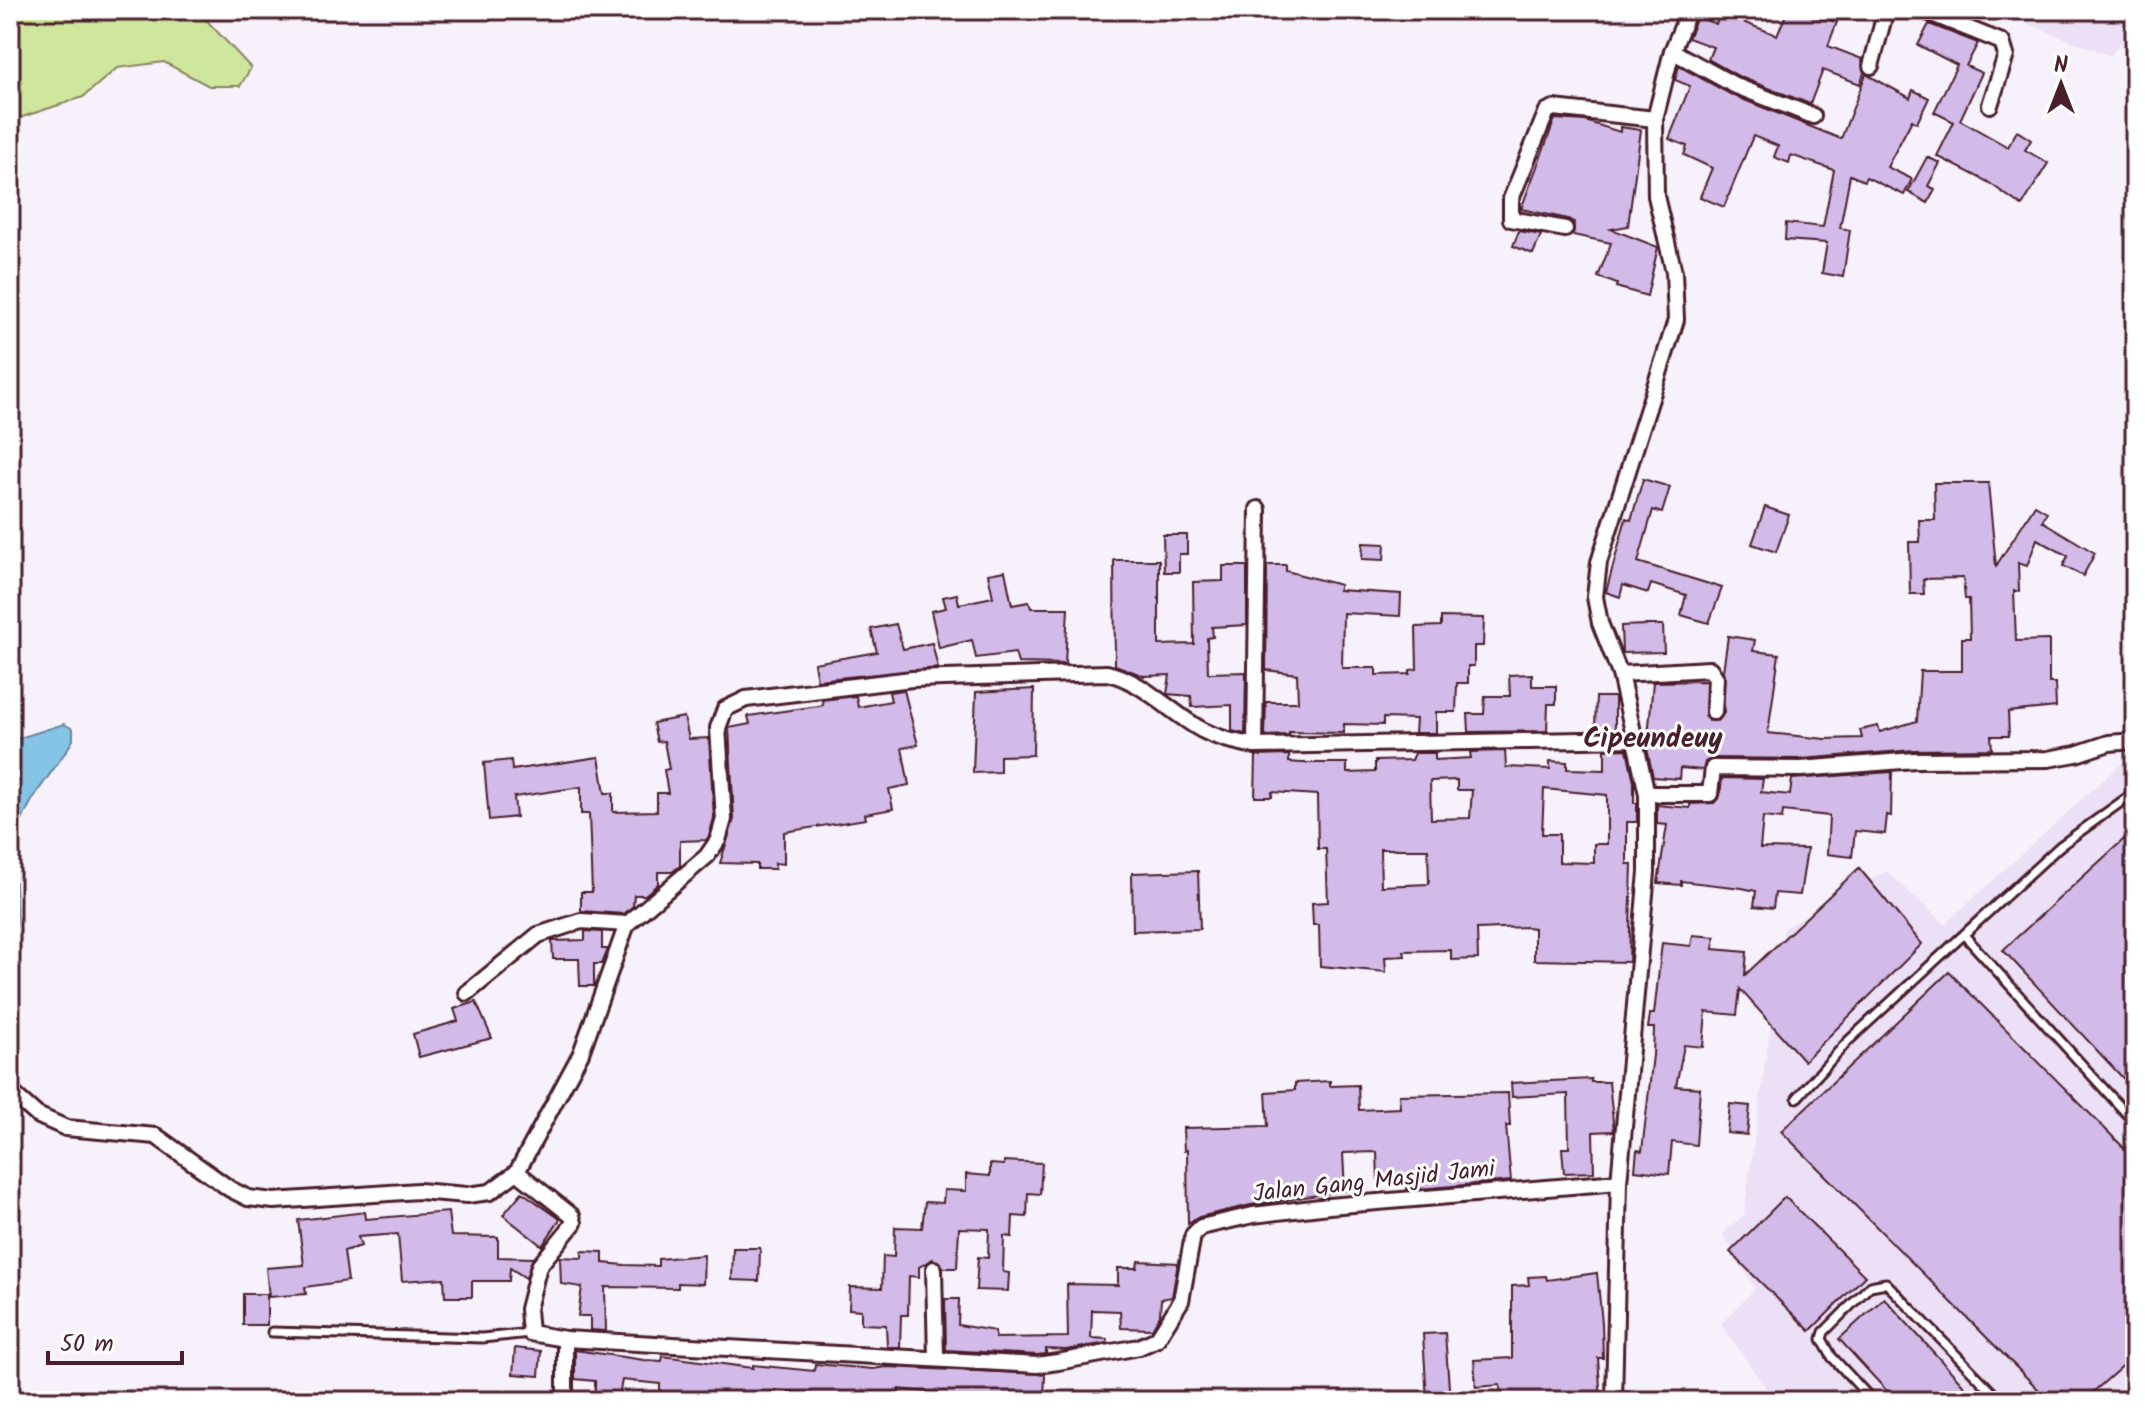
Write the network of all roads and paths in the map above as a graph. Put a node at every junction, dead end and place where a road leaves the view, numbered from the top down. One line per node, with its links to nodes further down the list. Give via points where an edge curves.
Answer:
1 (1689, 10): 4 (street)
2 (1886, 10): 5 (street)
3 (1922, 10): 6 (street, via 2002,42 2006,55)
4 (1672, 51): 7 (street, via 1736,86); 8 (street)
5 (1871, 66)
6 (1990, 105)
7 (1813, 116)
8 (1655, 119): 9 (street, via 1547,111 1511,199 1511,219); 11 (street, via 1656,196 1674,272 1676,320 1599,562 1595,597)
9 (1565, 229)
10 (1258, 509): 15 (street)
11 (1620, 674): 12 (street, via 1710,669 1716,678); 13 (street)
12 (1714, 712)
13 (1636, 739): 15 (street); 17 (street)
14 (2135, 741): 17 (street, via 2048,759 1713,768 1710,794)
15 (1255, 746): 18 (street, via 1200,729 1136,684 1107,673 912,679 746,699 725,709 718,728 724,819 713,849)
16 (2135, 792): 19 (lane, via 2060,846)
17 (1647, 794): 25 (street, via 1647,872)
18 (627, 924): 20 (street, via 581,921 538,935); 24 (street, via 581,1053)
19 (1965, 936): 22 (lane, via 1847,1042); 23 (lane)
20 (467, 993)
21 (10, 1091): 24 (street, via 28,1109 66,1128 156,1136 248,1198 274,1201 418,1191 479,1194)
22 (1797, 1098)
23 (2135, 1123)
24 (517, 1172): 28 (street, via 574,1223 539,1266 528,1309)
25 (1619, 1182): 30 (street, Jalan Gang Masjid Jami, via 1225,1220 1193,1235 1178,1306 1157,1339 1139,1347 1037,1365); 32 (street)
26 (934, 1269): 30 (street)
27 (272, 1332): 28 (lane, via 482,1338)
28 (530, 1333): 29 (street)
29 (565, 1339): 30 (street); 31 (street)
30 (936, 1359)
31 (565, 1401)
32 (1614, 1401)
33 (1873, 1401): 34 (lane, via 1822,1339 1879,1282 1886,1283)
34 (2001, 1401)

